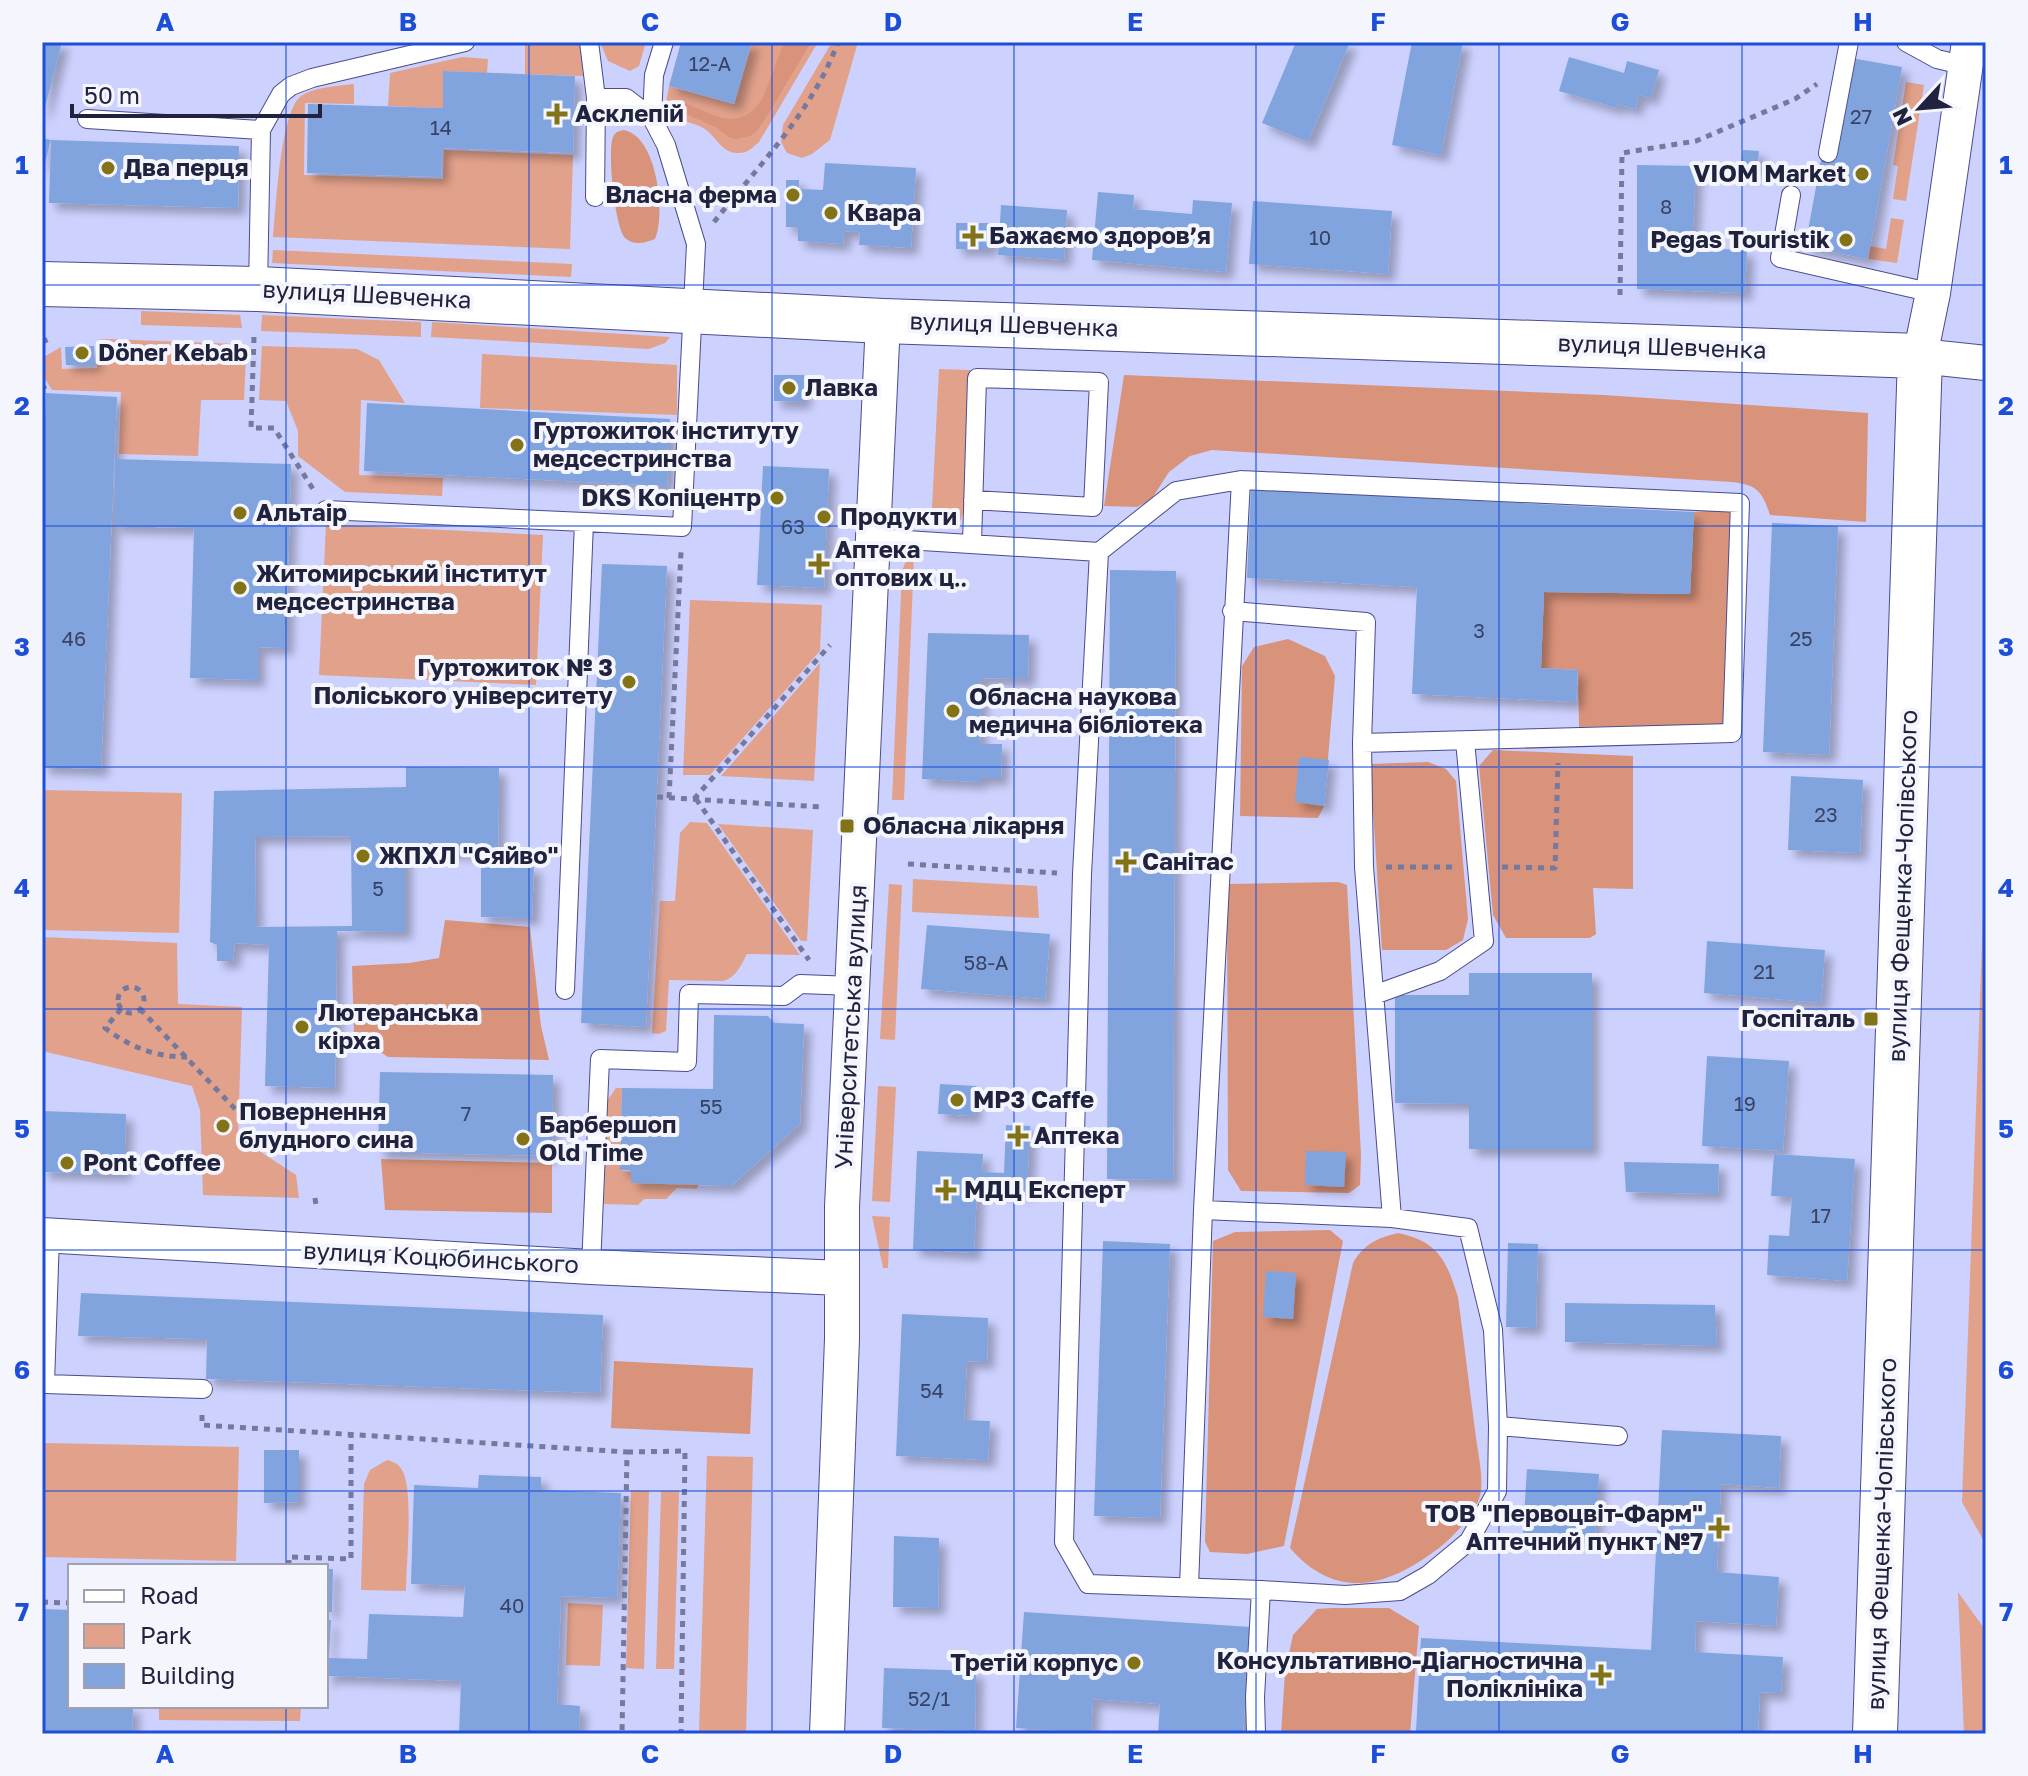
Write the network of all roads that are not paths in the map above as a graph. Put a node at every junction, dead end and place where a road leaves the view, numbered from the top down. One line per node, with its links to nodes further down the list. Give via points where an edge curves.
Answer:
1 (465, 42): 10 (lane, via 291,86)
2 (589, 42): 7 (lane)
3 (664, 42): 8 (lane, via 654,75)
4 (1849, 42): 11 (lane)
5 (1906, 42): 6 (lane, via 1937,59)
6 (1967, 54): 16 (street, вулиця Фещенка-Чопівського)
7 (596, 98): 8 (lane, via 626,98); 13 (lane)
8 (652, 118): 17 (lane, via 666,145 696,244)
9 (87, 119): 10 (lane)
10 (261, 130): 15 (lane)
11 (1828, 153)
12 (1791, 195): 16 (lane, via 1780,258)
13 (595, 197)
14 (42, 284): 15 (street, вулиця Шевченка)
15 (258, 289): 17 (street, вулиця Шевченка)
16 (1933, 293): 19 (street, вулиця Фещенка-Чопівського)
17 (694, 313): 18 (street, вулиця Шевченка); 24 (lane, via 682,527)
18 (883, 321): 19 (street, вулиця Шевченка); 25 (street, Університетська вулиця)
19 (1920, 356): 20 (street, вулиця Шевченка); 46 (street, вулиця Фещенка-Чопівського)
20 (1986, 363)
21 (1241, 480): 27 (lane, via 1176,491); 28 (lane); 29 (lane, via 1740,503 1732,733)
22 (973, 500): 22 (lane, via 977,378 1099,382 1093,507); 26 (lane)
23 (326, 510): 24 (lane)
24 (584, 522): 32 (lane)
25 (874, 538): 26 (lane); 31 (street, Університетська вулиця)
26 (972, 543): 27 (lane)
27 (1099, 552): 42 (lane, via 1082,874 1064,1542 1088,1584)
28 (1232, 611): 30 (lane, via 1366,622); 34 (lane)
29 (1465, 741): 30 (lane); 33 (lane, via 1484,941 1440,971)
30 (1362, 743): 33 (lane)
31 (853, 986): 37 (lane, via 800,984 784,996 689,994 687,1062 600,1059); 38 (street, Університетська вулиця)
32 (565, 990)
33 (1374, 995): 35 (lane)
34 (1203, 1210): 35 (lane); 42 (lane)
35 (1392, 1218): 40 (lane, via 1468,1228 1493,1330)
36 (46, 1236): 37 (street, вулиця Коцюбинського); 39 (lane, via 45,1384)
37 (591, 1267): 38 (street, вулиця Коцюбинського)
38 (841, 1278): 44 (street, Університетська вулиця)
39 (203, 1389)
40 (1498, 1426): 41 (lane); 43 (lane, via 1497,1491 1469,1541 1428,1575 1400,1591 1345,1595)
41 (1618, 1436)
42 (1189, 1587): 43 (lane)
43 (1261, 1590): 45 (lane)
44 (827, 1734)
45 (1256, 1734)
46 (1875, 1734)

